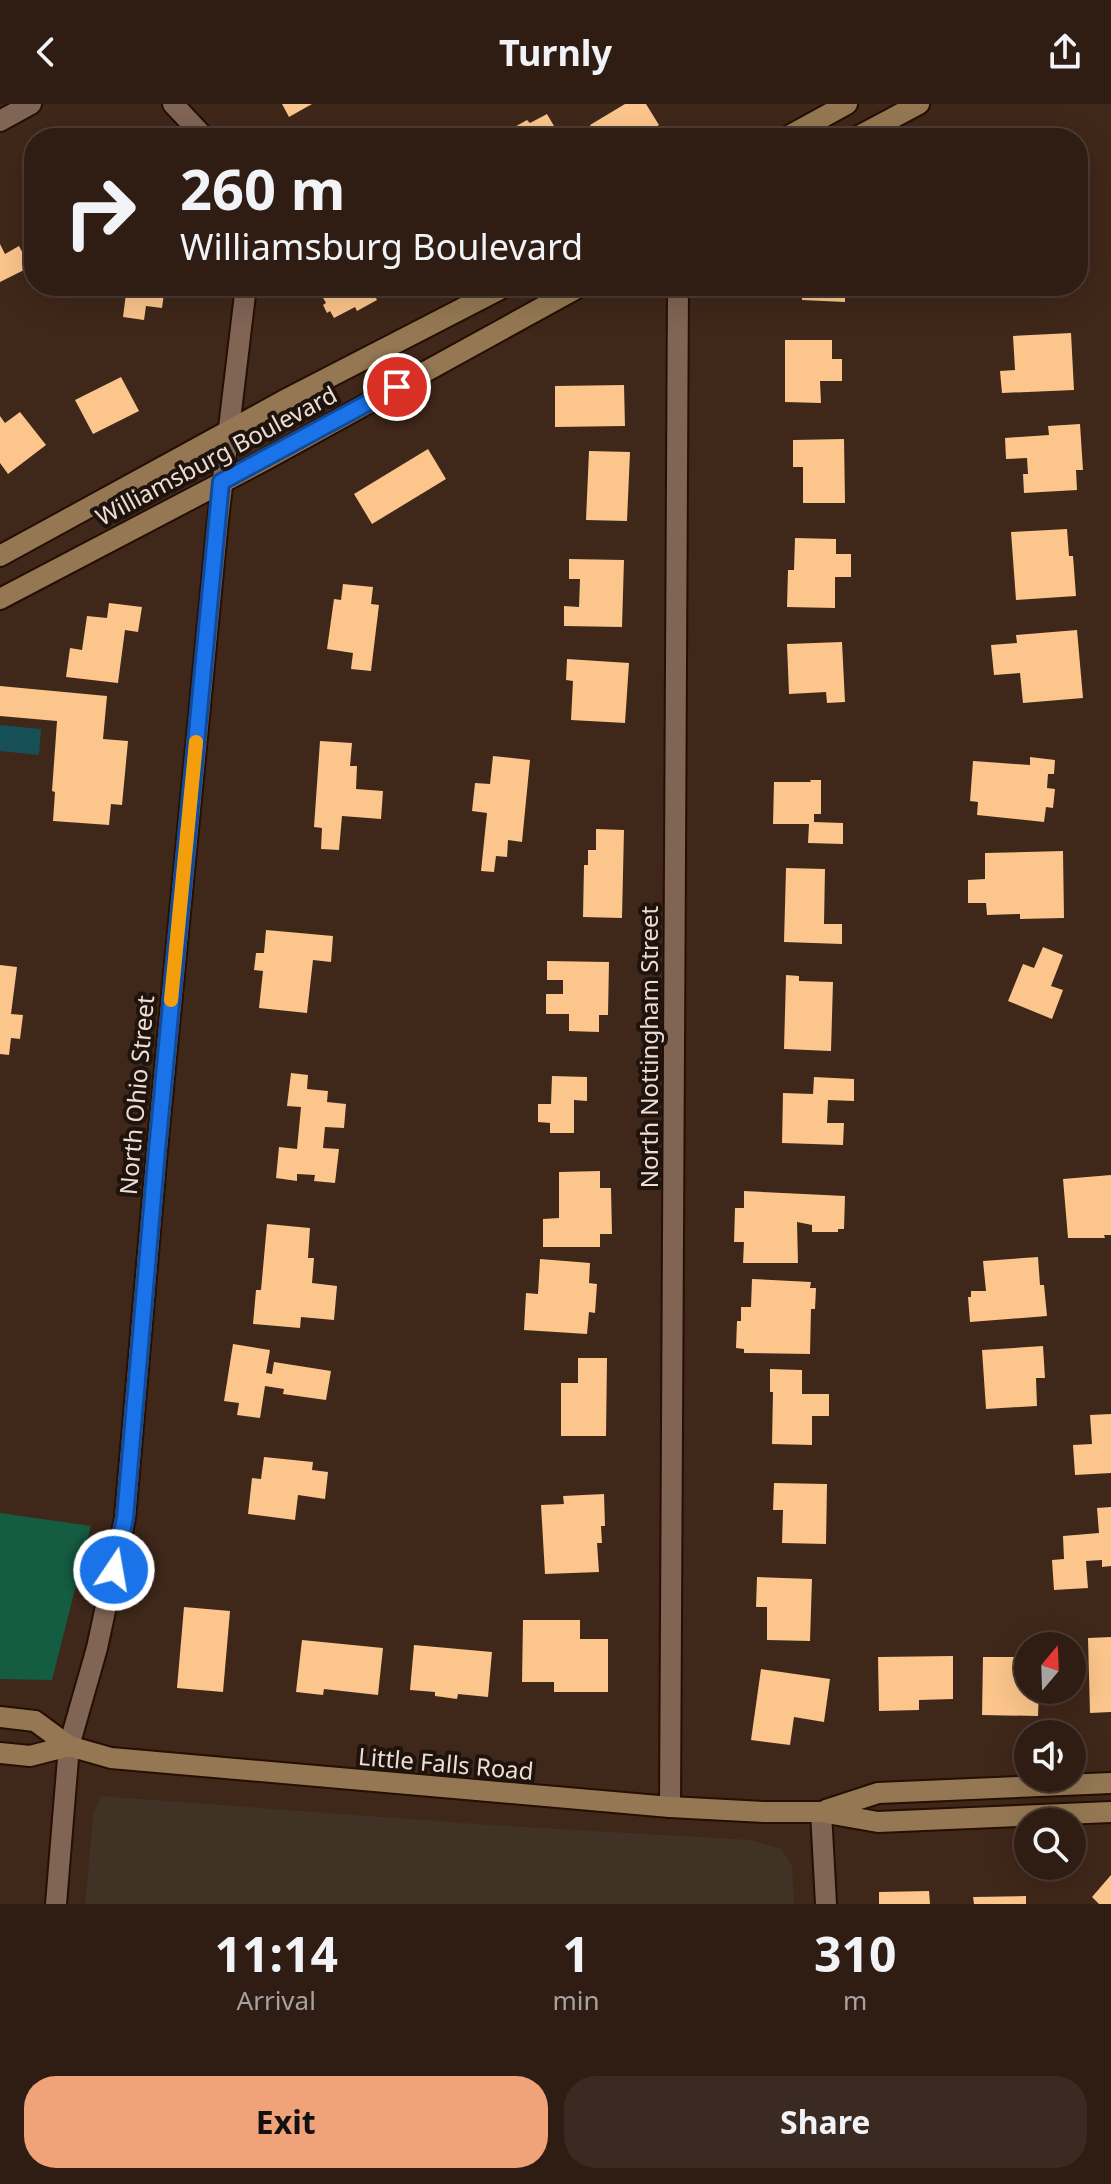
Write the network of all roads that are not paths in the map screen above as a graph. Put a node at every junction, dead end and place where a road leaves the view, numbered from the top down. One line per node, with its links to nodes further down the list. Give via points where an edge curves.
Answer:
1 (31, 104): 5 (street)
2 (173, 104): 6 (street)
3 (847, 104): 7 (street)
4 (919, 104): 8 (street)
5 (0, 121)
6 (196, 128)
7 (803, 128)
8 (874, 128)
9 (245, 296): 13 (street, North Ohio Street)
10 (487, 296): 13 (street, Williamsburg Boulevard)
11 (563, 296): 14 (street, Williamsburg Boulevard)
12 (678, 296): 21 (street, North Nottingham Street)
13 (228, 433): 14 (street, North Ohio Street); 15 (street, Williamsburg Boulevard)
14 (221, 482): 16 (street, Williamsburg Boulevard); 18 (street, North Ohio Street, via 125,1518)
15 (0, 556)
16 (0, 599)
17 (0, 1717): 18 (street, Little Falls Road, via 35,1721)
18 (69, 1746): 19 (street, via 30,1756); 21 (street, Little Falls Road, via 111,1758); 24 (street, North Ohio Street)
19 (0, 1753)
20 (1111, 1783): 22 (street, Little Falls Road, via 878,1793)
21 (670, 1807): 22 (street, Little Falls Road)
22 (821, 1812): 23 (street, Little Falls Road, via 878,1822); 25 (street)
23 (1111, 1812)
24 (56, 1904)
25 (826, 1904)

